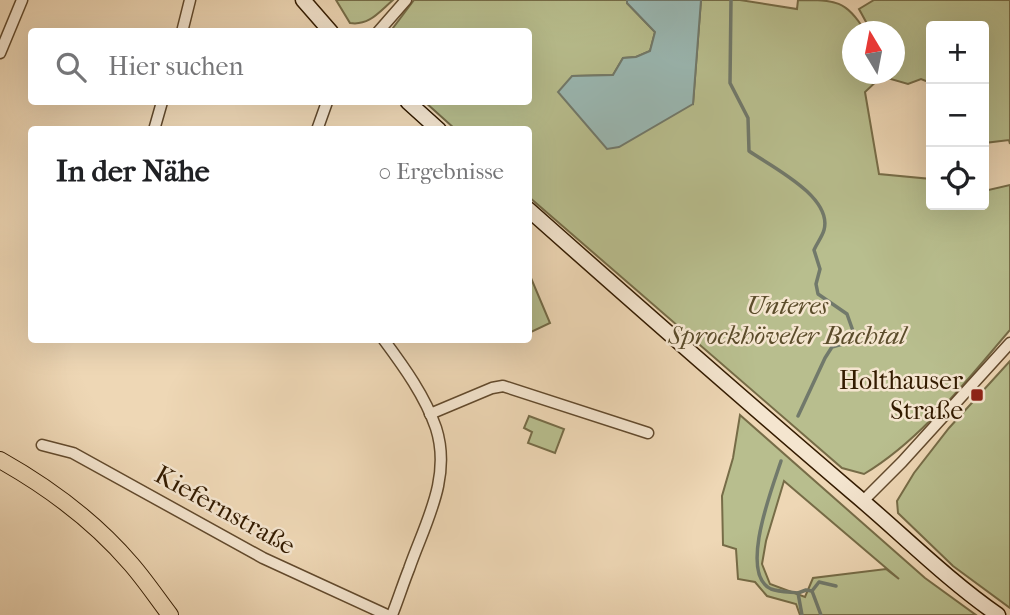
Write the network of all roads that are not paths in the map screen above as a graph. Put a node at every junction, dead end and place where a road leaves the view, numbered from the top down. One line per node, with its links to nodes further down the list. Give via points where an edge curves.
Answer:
1 (22, 0): 8 (street)
2 (190, 0): 5 (street)
3 (303, 0): 6 (street)
4 (406, 0): 7 (street)
5 (183, 28)
6 (328, 28)
7 (382, 28)
8 (0, 53)
9 (161, 105): 12 (street)
10 (326, 105): 13 (street)
11 (411, 105): 14 (street)
12 (155, 126)
13 (318, 126)
14 (435, 126)
15 (532, 213): 22 (street)
16 (386, 343): 18 (street)
17 (1010, 343): 22 (street)
18 (430, 414): 19 (street, via 492,388 508,387); 25 (street, via 441,454 439,482)
19 (648, 433)
20 (42, 445): 23 (street, Kiefernstraße, via 73,453)
21 (4, 465): 24 (main road, via 72,508 130,562)
22 (863, 501): 26 (street, via 925,559)
23 (358, 610): 25 (street, Kiefernstraße)
24 (170, 615)
25 (390, 615)
26 (998, 615)

